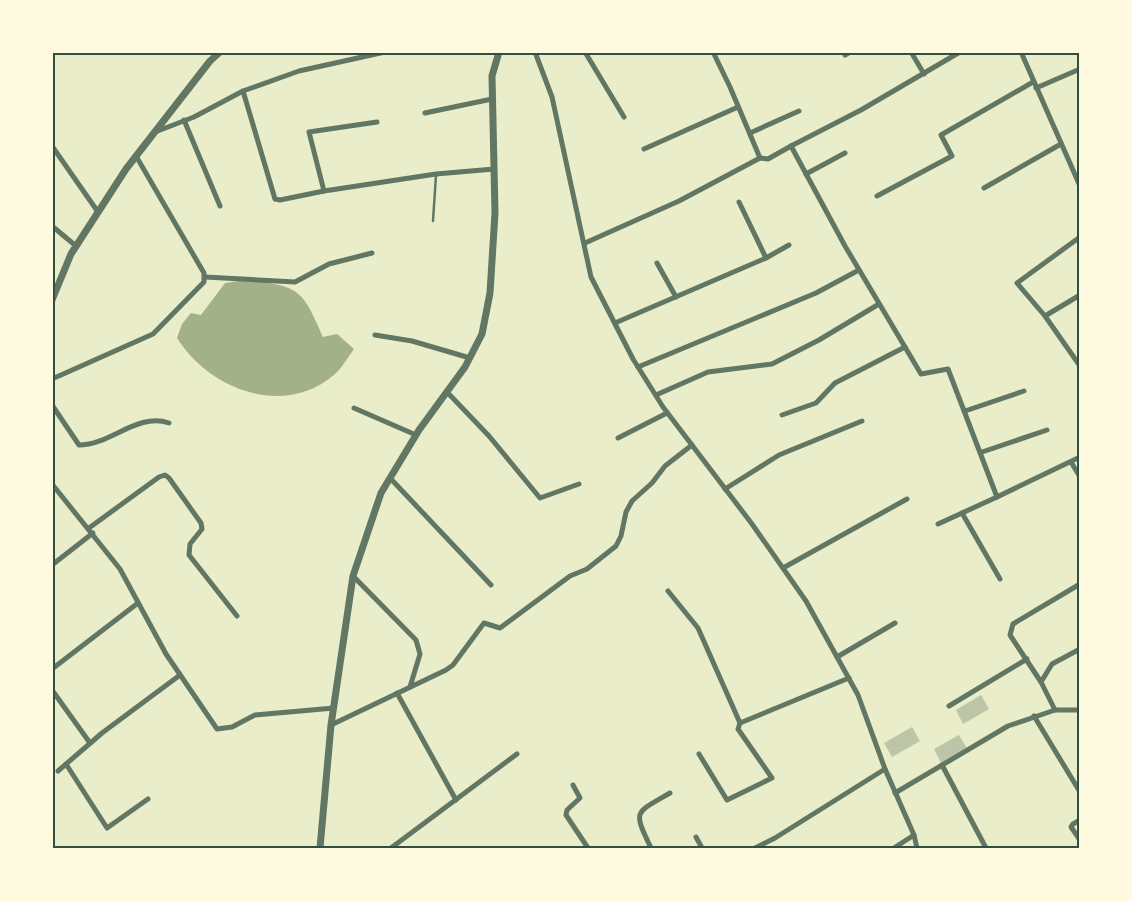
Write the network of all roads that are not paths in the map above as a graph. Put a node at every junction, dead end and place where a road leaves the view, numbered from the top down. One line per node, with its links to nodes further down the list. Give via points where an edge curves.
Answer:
1 (220, 52): 22 (street)
2 (385, 52): 14 (street, via 299,71)
3 (499, 52): 15 (street, via 492,76)
4 (535, 52): 44 (street, via 552,97)
5 (585, 52): 19 (street)
6 (713, 52): 16 (street)
7 (912, 52): 11 (street)
8 (960, 52): 11 (street)
9 (1021, 52): 12 (street)
10 (1080, 69): 13 (street)
11 (924, 74): 26 (street)
12 (1033, 82): 13 (street); 37 (street, via 941,135 952,156)
13 (1036, 88): 24 (street)
14 (243, 91): 20 (street); 36 (street, via 275,199)
15 (492, 98): 18 (street); 31 (street)
16 (738, 107): 23 (street); 27 (street)
17 (799, 110): 23 (street)
18 (426, 112)
19 (624, 117)
20 (184, 120): 22 (street); 39 (street)
21 (377, 122): 36 (street, via 309,132)
22 (154, 132): 29 (street)
23 (750, 133): 30 (street)
24 (1060, 144): 34 (street); 35 (street)
25 (52, 146): 40 (street)
26 (791, 146): 30 (street, via 768,159); 33 (street)
27 (644, 148)
28 (845, 153): 33 (street)
29 (136, 156): 40 (street); 51 (street)
30 (760, 158): 44 (street, via 679,201)
31 (494, 169): 32 (street); 60 (street, via 490,293 482,334)
32 (436, 174): 36 (street); 41 (lane)
33 (806, 174): 50 (street)
34 (1080, 186)
35 (984, 188)
36 (324, 191)
37 (877, 196)
38 (739, 202): 48 (street)
39 (220, 206)
40 (98, 212): 46 (street)
41 (433, 221)
42 (52, 226): 46 (street)
43 (1080, 238): 56 (street, via 1017,283)
44 (584, 243): 57 (street, via 591,277)
45 (789, 245): 48 (street)
46 (76, 246): 54 (street)
47 (372, 253): 51 (street, via 329,264 295,282)
48 (766, 258): 53 (street)
49 (658, 263): 53 (street)
50 (859, 270): 55 (street); 62 (street, via 816,293)
51 (205, 277): 63 (street, via 204,282 153,334)
52 (1080, 295): 56 (street)
53 (676, 297): 57 (street)
54 (52, 300)
55 (879, 304): 59 (street); 66 (street, via 772,364 708,372)
56 (1045, 316): 61 (street)
57 (615, 323): 62 (street)
58 (375, 335): 60 (street, via 412,340)
59 (905, 347): 69 (street, via 921,374 948,369); 71 (street, via 835,383 816,402)
60 (470, 358): 65 (street)
61 (1080, 366)
62 (638, 367): 66 (street)
63 (52, 379)
64 (1024, 391): 69 (street)
65 (447, 392): 75 (street); 84 (street, via 489,436 540,498)
66 (656, 395): 70 (street)
67 (52, 405): 73 (street, via 79,445 94,443 148,420)
68 (354, 408): 75 (street)
69 (965, 411): 78 (street)
70 (667, 413): 76 (street); 77 (street)
71 (782, 415)
72 (862, 421): 85 (street, via 779,455)
73 (169, 423)
74 (1048, 430): 78 (street)
75 (416, 435): 81 (street)
76 (618, 438)
77 (692, 445): 85 (street); 108 (street, via 665,466 632,501 616,546 500,628 484,623 453,664)
78 (982, 452): 86 (street)
79 (1080, 457): 80 (street)
80 (1071, 462): 82 (street); 86 (street)
81 (390, 478): 93 (street, via 381,493); 96 (street)
82 (1080, 478)
83 (52, 484): 90 (street)
84 (579, 484)
85 (725, 488): 92 (street)
86 (997, 497): 88 (street)
87 (907, 499): 92 (street)
88 (962, 513): 89 (street); 94 (street)
89 (938, 524)
90 (91, 530): 91 (street); 98 (street, via 120,569); 99 (street, via 159,477 169,478 201,523 202,529 190,544 189,555)
91 (52, 565)
92 (783, 568): 102 (street)
93 (353, 576): 108 (street, via 416,640 420,654); 112 (street)
94 (1000, 580)
95 (1080, 584): 103 (street, via 1012,624 1010,635)
96 (491, 585)
97 (668, 591): 116 (street, via 698,628)
98 (138, 603): 104 (street); 105 (street)
99 (237, 616)
100 (895, 623): 102 (street)
101 (1080, 649): 107 (street, via 1052,664)
102 (837, 656): 106 (street)
103 (1027, 659): 107 (street); 111 (street)
104 (52, 669)
105 (180, 676): 112 (street, via 217,729 232,727 255,715); 118 (street)
106 (849, 678): 116 (street); 123 (street)
107 (1041, 682): 113 (street)
108 (410, 687): 110 (street)
109 (52, 690): 118 (street)
110 (397, 694): 117 (street); 130 (street)
111 (949, 706)
112 (334, 708): 117 (street)
113 (1054, 710): 114 (street); 115 (street)
114 (1080, 710)
115 (1034, 716): 122 (street, via 1008,726); 127 (street)
116 (740, 723): 120 (street, via 738,729 772,778 727,800)
117 (331, 724): 135 (street)
118 (90, 744): 121 (street)
119 (517, 754): 130 (street)
120 (699, 754)
121 (66, 764): 124 (street); 129 (street, via 107,828)
122 (942, 765): 126 (street); 143 (street)
123 (885, 769): 126 (street); 140 (street)
124 (58, 771)
125 (573, 785): 137 (street, via 580,798 566,815)
126 (895, 792): 132 (street)
127 (1080, 792)
128 (670, 793): 138 (street, via 638,815 638,822)
129 (148, 799)
130 (456, 800): 136 (street)
131 (1080, 820): 134 (street, via 1072,828)
132 (914, 835): 141 (street); 142 (street)
133 (696, 836): 139 (street)
134 (1080, 840)
135 (320, 848)
136 (391, 848)
137 (588, 848)
138 (651, 848)
139 (702, 848)
140 (755, 848)
141 (894, 848)
142 (917, 848)
143 (986, 848)

